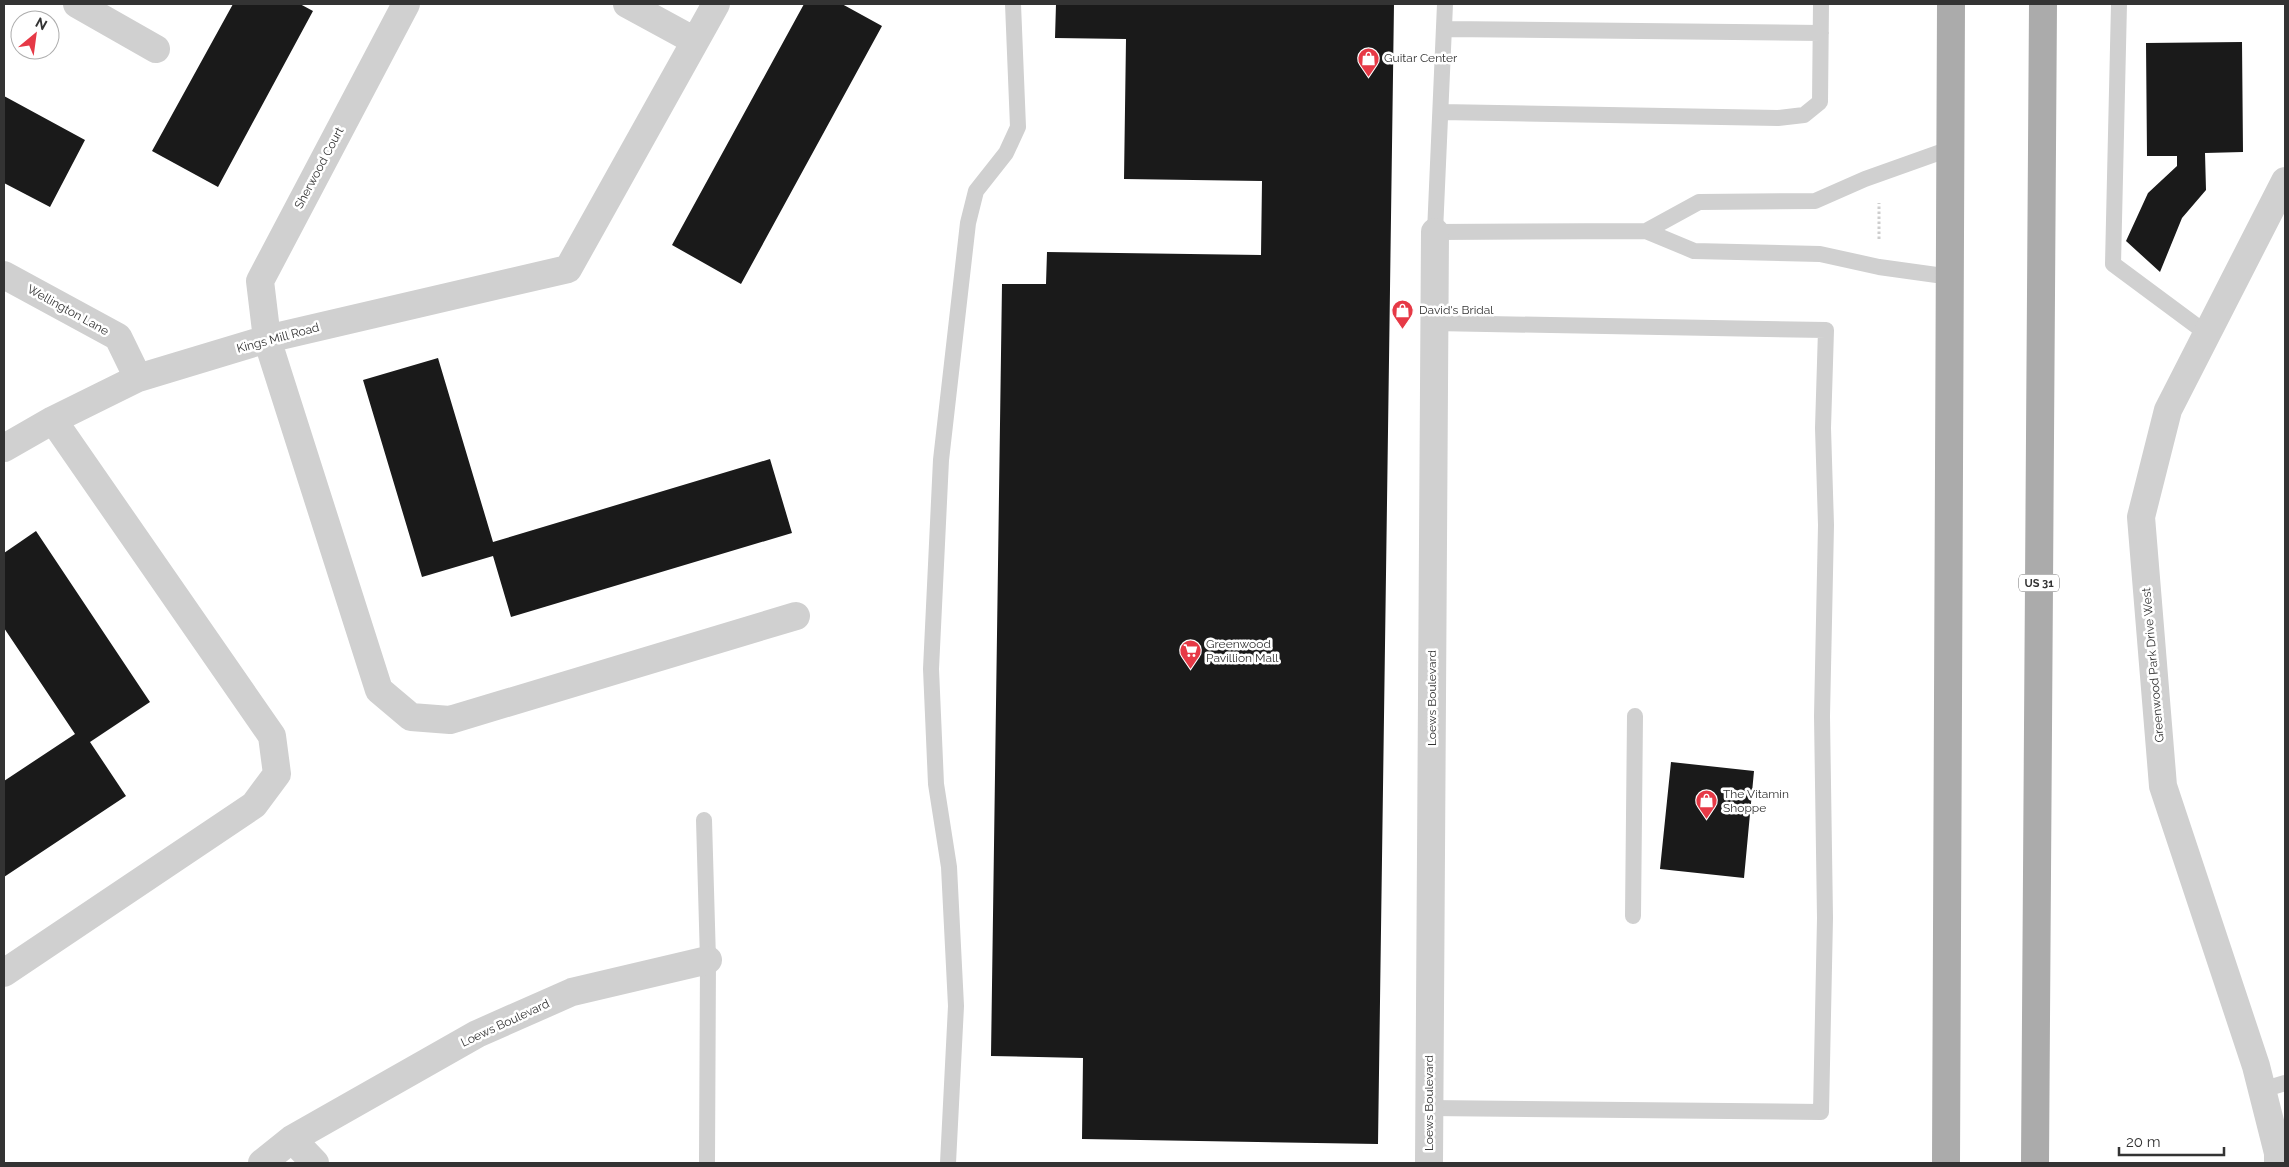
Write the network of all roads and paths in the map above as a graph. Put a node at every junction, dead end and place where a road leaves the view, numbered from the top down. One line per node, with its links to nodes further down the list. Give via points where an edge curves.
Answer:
1 (77, 4): 14 (street)
2 (406, 4): 26 (street, Sherwood Court, via 260,281)
3 (627, 4): 13 (street)
4 (716, 4): 13 (street)
5 (1013, 4): 42 (lane, via 1018,127 1006,153 976,191 968,223 941,460 931,668 936,784 949,867 956,1006)
6 (1445, 4): 11 (lane)
7 (1821, 4): 12 (lane)
8 (1951, 4): 16 (main road)
9 (2043, 4): 45 (main road, US 31)
10 (2119, 4): 25 (lane, via 2113,264)
11 (1444, 29): 12 (lane); 15 (lane)
12 (1822, 33): 15 (lane, via 1820,102 1804,115 1778,118)
13 (695, 41): 26 (street, Kings Mill Road, via 568,269)
14 (156, 50)
15 (1441, 112): 20 (lane)
16 (1952, 148): 19 (lane, via 1865,179 1816,201 1699,202); 23 (main road)
17 (2285, 181): 25 (street, Greenwood Park Drive West)
18 (1879, 200): 21 (path)
19 (1646, 231): 20 (lane); 23 (lane, via 1694,251 1820,254)
20 (1435, 232): 24 (street, Loews Boulevard)
21 (1879, 240)
22 (4, 275): 27 (street, Wellington Lane, via 118,337)
23 (1951, 277): 44 (main road)
24 (1434, 323): 37 (street, Loews Boulevard); 37 (lane, via 1826,330 1822,716 1825,918 1821,1112)
25 (2206, 332): 36 (street, Greenwood Park Drive West, via 2168,410 2141,517 2163,786 2222,958)
26 (267, 339): 27 (street, Kings Mill Road); 30 (street, Sherwood Court, via 379,690 410,717 450,720)
27 (138, 378): 28 (street, Kings Mill Road)
28 (53, 420): 29 (street, Kings Mill Road); 35 (street, via 272,736 277,774 254,805)
29 (4, 448)
30 (796, 616)
31 (1635, 716): 33 (lane)
32 (704, 820): 34 (lane)
33 (1632, 916)
34 (708, 960): 38 (street, Loews Boulevard, via 564,996 477,1034); 41 (lane)
35 (4, 972)
36 (2274, 1087): 46 (street, Greenwood Park Drive West)
37 (1429, 1108): 43 (street, Loews Boulevard)
38 (292, 1139): 39 (street, Loews Boulevard); 40 (street)
39 (262, 1163)
40 (315, 1163)
41 (707, 1163)
42 (948, 1163)
43 (1428, 1163)
44 (1946, 1163)
45 (2035, 1163)
46 (2278, 1163)

